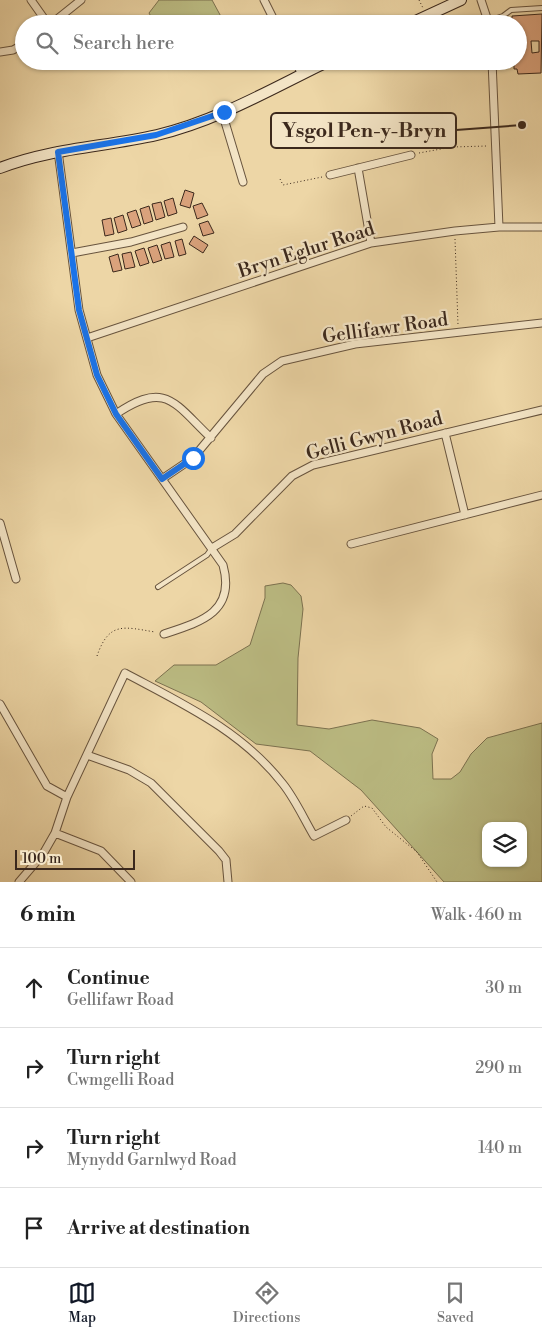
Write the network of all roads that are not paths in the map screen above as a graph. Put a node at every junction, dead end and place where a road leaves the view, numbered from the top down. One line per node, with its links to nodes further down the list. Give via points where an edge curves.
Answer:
1 (31, 0): 7 (street)
2 (81, 0): 8 (street)
3 (264, 0): 9 (street)
4 (461, 0): 10 (street)
5 (481, 0): 11 (street)
6 (542, 8): 12 (lane, via 511,10)
7 (43, 15)
8 (62, 15)
9 (272, 15)
10 (428, 15)
11 (486, 15)
12 (504, 15)
13 (15, 49): 14 (street)
14 (0, 52)
15 (300, 70): 18 (street)
16 (310, 70): 18 (street)
17 (492, 70): 27 (street)
18 (302, 74): 19 (street)
19 (222, 112): 20 (street, via 156,135); 25 (street)
20 (58, 152): 22 (street); 30 (street)
21 (411, 155): 23 (street)
22 (0, 168)
23 (358, 168): 24 (street); 29 (street)
24 (330, 175)
25 (243, 182)
26 (183, 227): 30 (street, via 131,242)
27 (499, 227): 28 (street, Bryn Eglur Road); 29 (street, Bryn Eglur Road)
28 (542, 227)
29 (371, 243): 32 (street, Bryn Eglur Road)
30 (72, 253): 32 (street, via 79,310)
31 (542, 323): 36 (street, Gellifawr Road, via 355,344 282,361 264,374)
32 (87, 338): 34 (street, via 97,375)
33 (542, 410): 35 (street, Gelli Gwyn Road)
34 (116, 414): 36 (street, via 136,400 160,397 173,402); 37 (street)
35 (445, 433): 39 (street); 42 (street, Gelli Gwyn Road, via 303,470 292,476 235,534)
36 (211, 438): 37 (street, Gellifawr Road, via 193,458)
37 (162, 479): 42 (street)
38 (542, 495): 39 (street)
39 (464, 515): 41 (street)
40 (0, 523): 43 (street)
41 (351, 544)
42 (212, 548): 44 (lane, via 207,555); 45 (street, via 227,576 222,602 214,613 200,622)
43 (16, 579)
44 (158, 587)
45 (164, 634)
46 (0, 704): 48 (street, via 47,786)
47 (87, 755): 48 (street); 49 (street, via 125,673 216,723 245,744 284,785 314,836); 53 (street, via 129,770 151,783 219,850 226,860)
48 (68, 797): 50 (street)
49 (346, 820)
50 (55, 832): 51 (street, via 43,854); 52 (street, via 101,851)
51 (20, 882)
52 (131, 882)
53 (228, 882)

